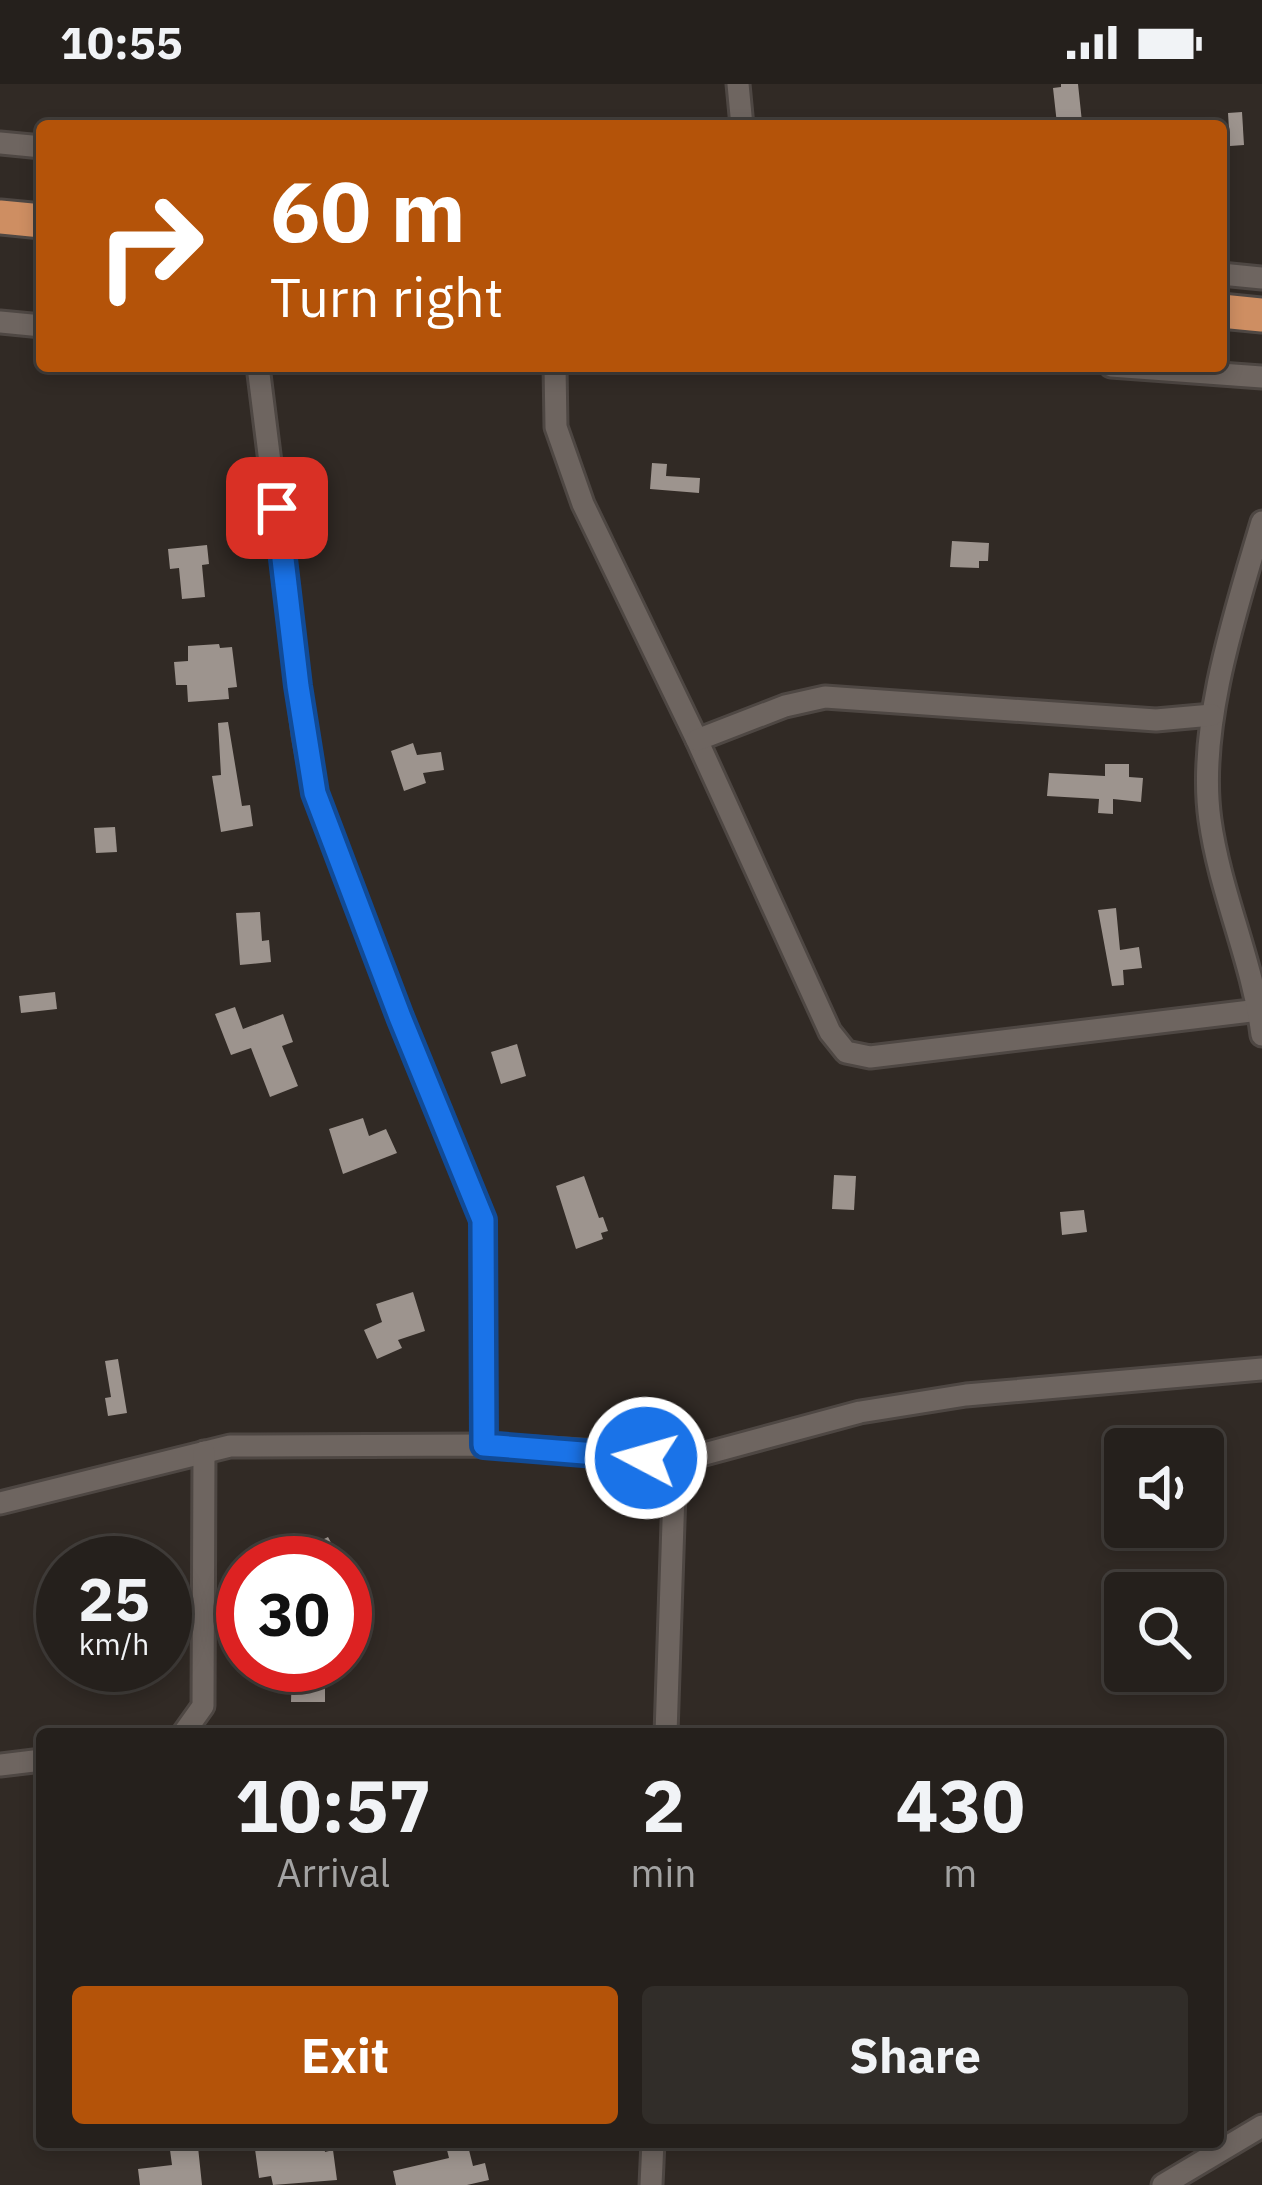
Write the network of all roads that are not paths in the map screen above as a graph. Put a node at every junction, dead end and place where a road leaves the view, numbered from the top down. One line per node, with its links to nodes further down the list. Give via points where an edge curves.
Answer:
1 (738, 84): 2 (street)
2 (741, 120)
3 (0, 143): 4 (street)
4 (36, 146)
5 (0, 218): 6 (highway)
6 (36, 221)
7 (1227, 275): 8 (street)
8 (1262, 278)
9 (1227, 311): 10 (highway)
10 (1262, 314)
11 (0, 322): 12 (street)
12 (36, 325)
13 (259, 372): 23 (street, via 315,793 483,1220)
14 (555, 372): 19 (street, via 556,427 567,466)
15 (1193, 372): 16 (street)
16 (1262, 377)
17 (1262, 522): 18 (street)
18 (1212, 715): 19 (street, via 1156,720 825,697); 20 (street, via 1209,814)
19 (698, 740): 20 (street, via 846,1052 870,1057)
20 (1259, 1010): 21 (street)
21 (1262, 1035)
22 (1262, 1369): 25 (street, via 966,1395 860,1412)
23 (484, 1445): 24 (street); 25 (street)
24 (204, 1452): 26 (street); 27 (street, via 203,1706)
25 (675, 1462): 28 (street)
26 (0, 1503)
27 (187, 1728)
28 (666, 1728)
29 (36, 1761): 30 (street)
30 (0, 1765)
31 (1262, 2126): 34 (street)
32 (652, 2148): 33 (street)
33 (651, 2185)
34 (1163, 2185)

